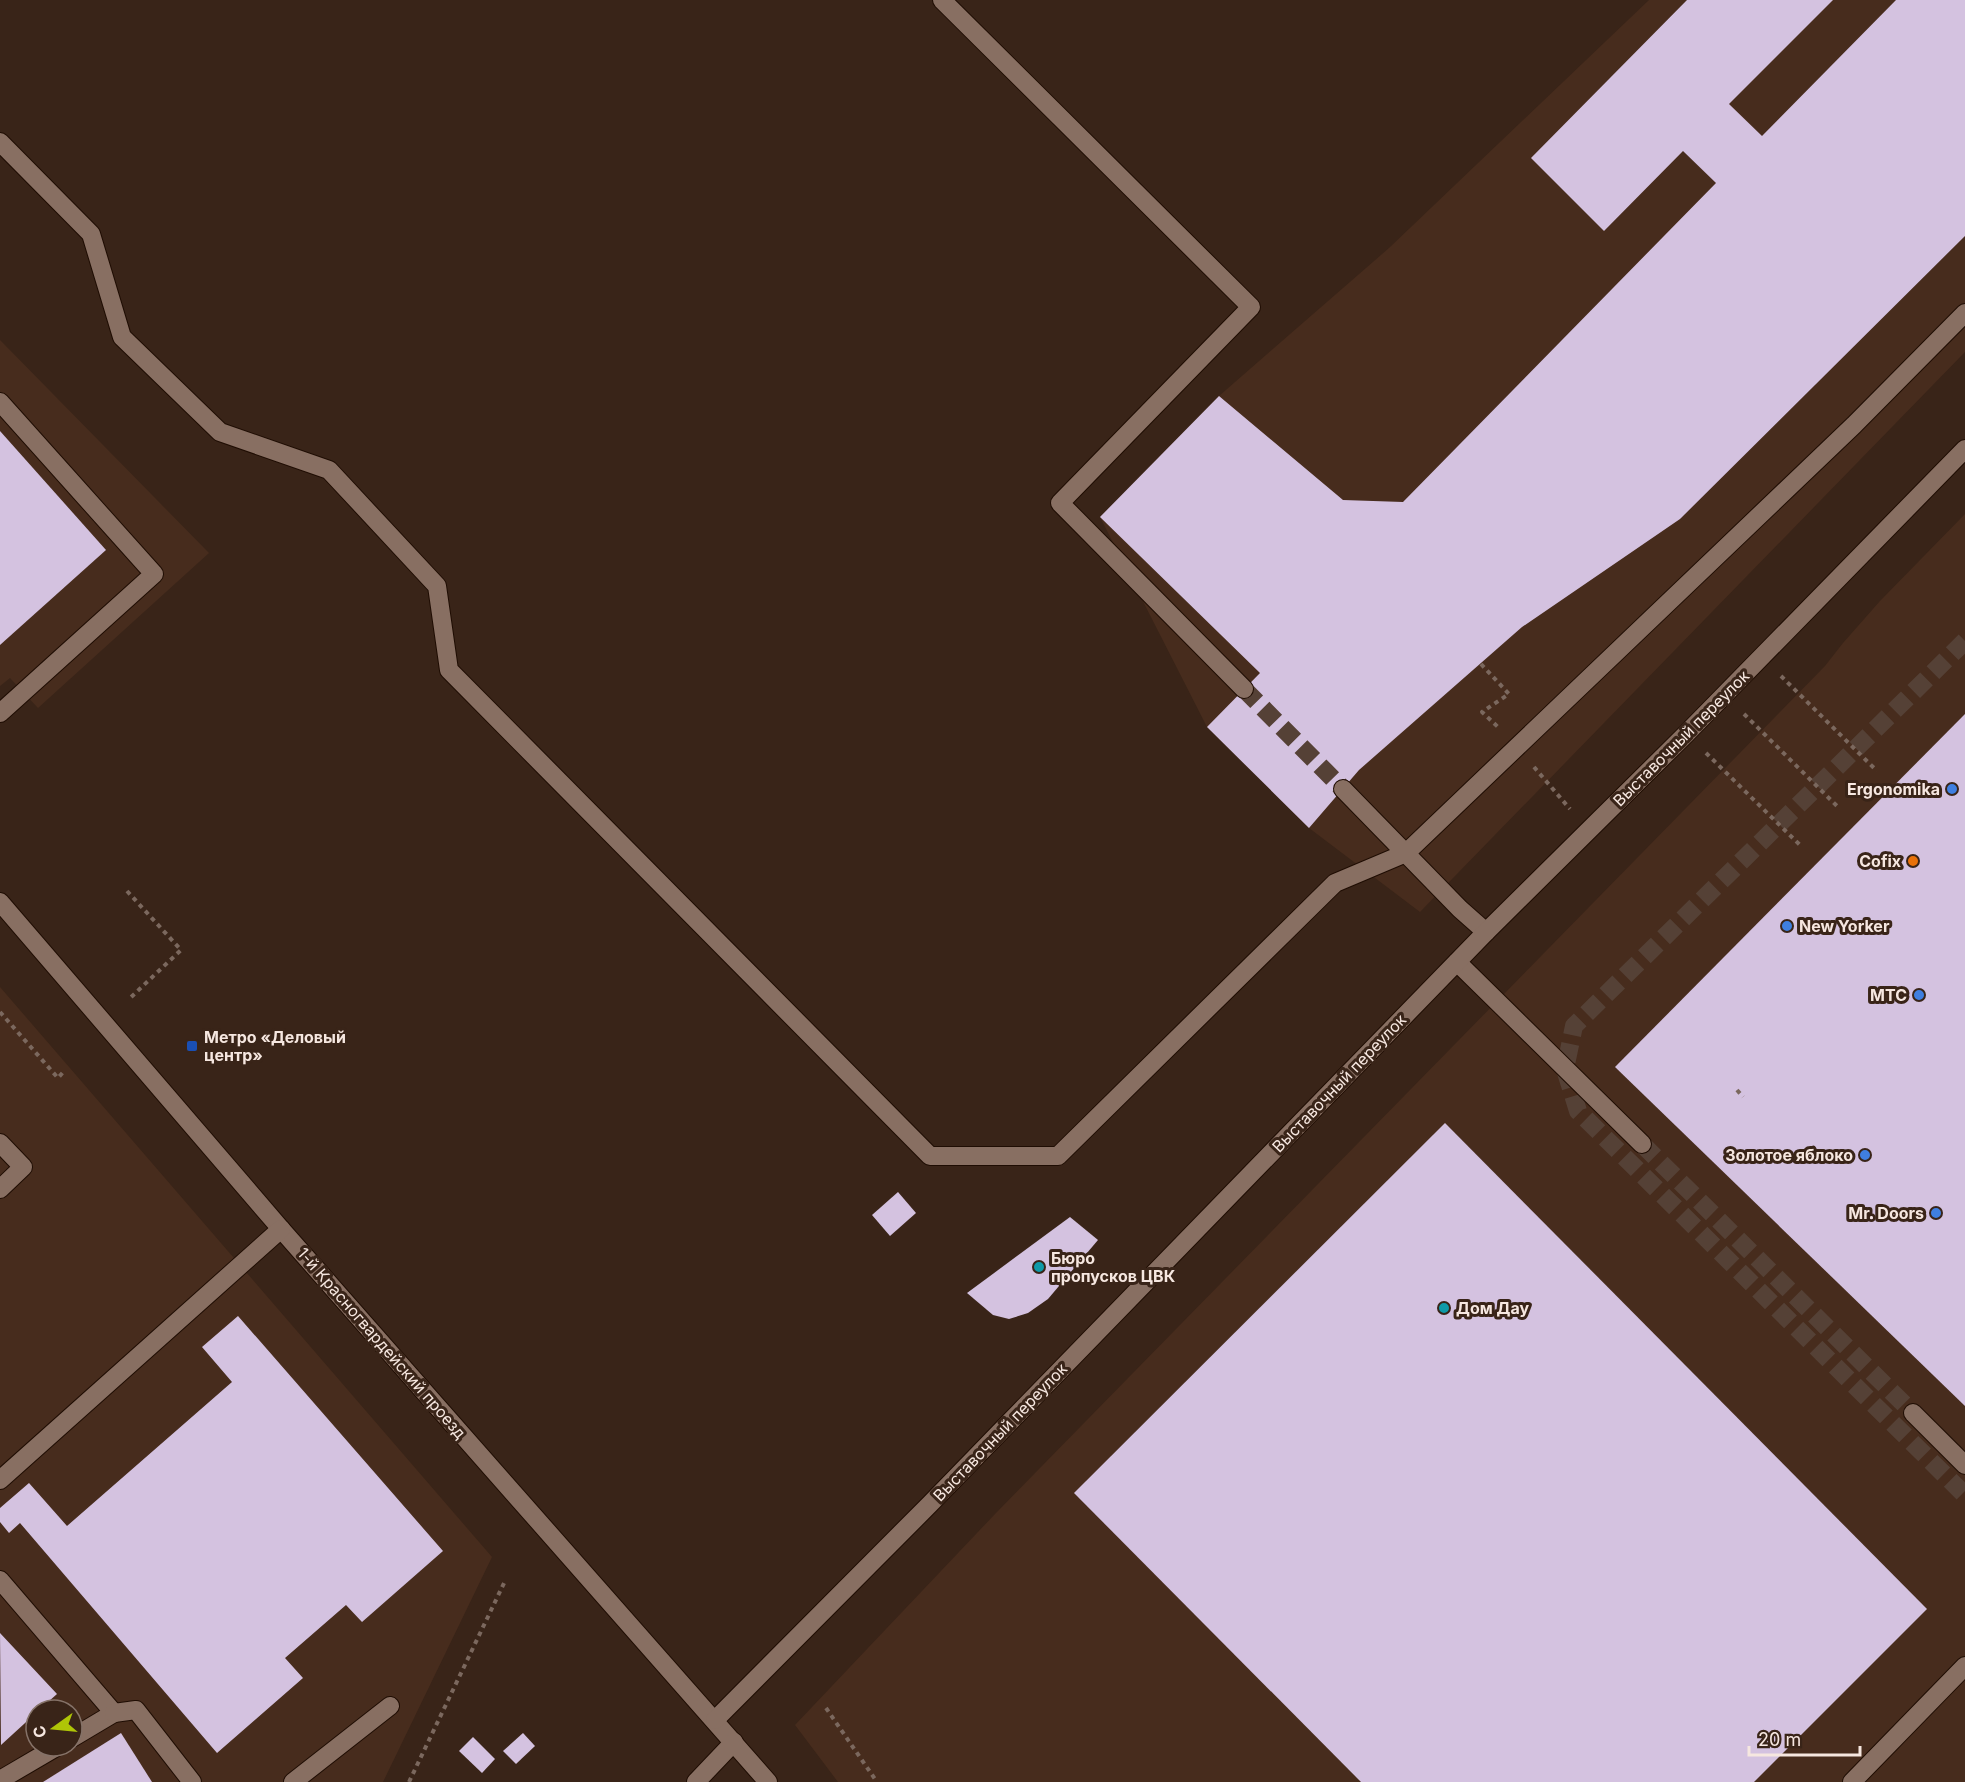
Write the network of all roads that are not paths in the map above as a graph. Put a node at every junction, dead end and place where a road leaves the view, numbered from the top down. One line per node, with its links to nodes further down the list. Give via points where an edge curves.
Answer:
1 (942, 0): 6 (street, via 1251,307 1060,503)
2 (0, 142): 9 (street, via 90,234 122,337 220,432 329,470 436,586 449,670 930,1156 1058,1156 1335,883)
3 (1965, 313): 9 (street, via 1854,425)
4 (0, 402): 7 (street, via 154,574)
5 (1965, 449): 11 (street, Выставочный переулок)
6 (1244, 689)
7 (0, 713)
8 (1343, 789): 9 (street)
9 (1406, 853): 11 (street)
10 (0, 902): 16 (street, 1-й Красногвардейский проезд)
11 (1486, 932): 12 (street, Выставочный переулок)
12 (1456, 962): 14 (street); 24 (street, Выставочный переулок)
13 (0, 1143): 15 (street, via 23,1167)
14 (1642, 1144)
15 (0, 1189)
16 (281, 1229): 19 (street); 24 (street, 1-й Красногвардейский проезд)
17 (1913, 1413): 18 (street)
18 (1965, 1465)
19 (0, 1480)
20 (0, 1580): 23 (street)
21 (1965, 1666): 33 (street)
22 (390, 1706): 30 (street)
23 (114, 1713): 25 (street); 29 (street, via 136,1710)
24 (715, 1720): 26 (street, 1-й Красногвардейский проезд)
25 (84, 1731)
26 (734, 1742): 31 (street); 32 (street, 1-й Красногвардейский проезд)
27 (38, 1758): 28 (street)
28 (0, 1780)
29 (192, 1782)
30 (293, 1782)
31 (696, 1782)
32 (768, 1782)
33 (1852, 1782)

